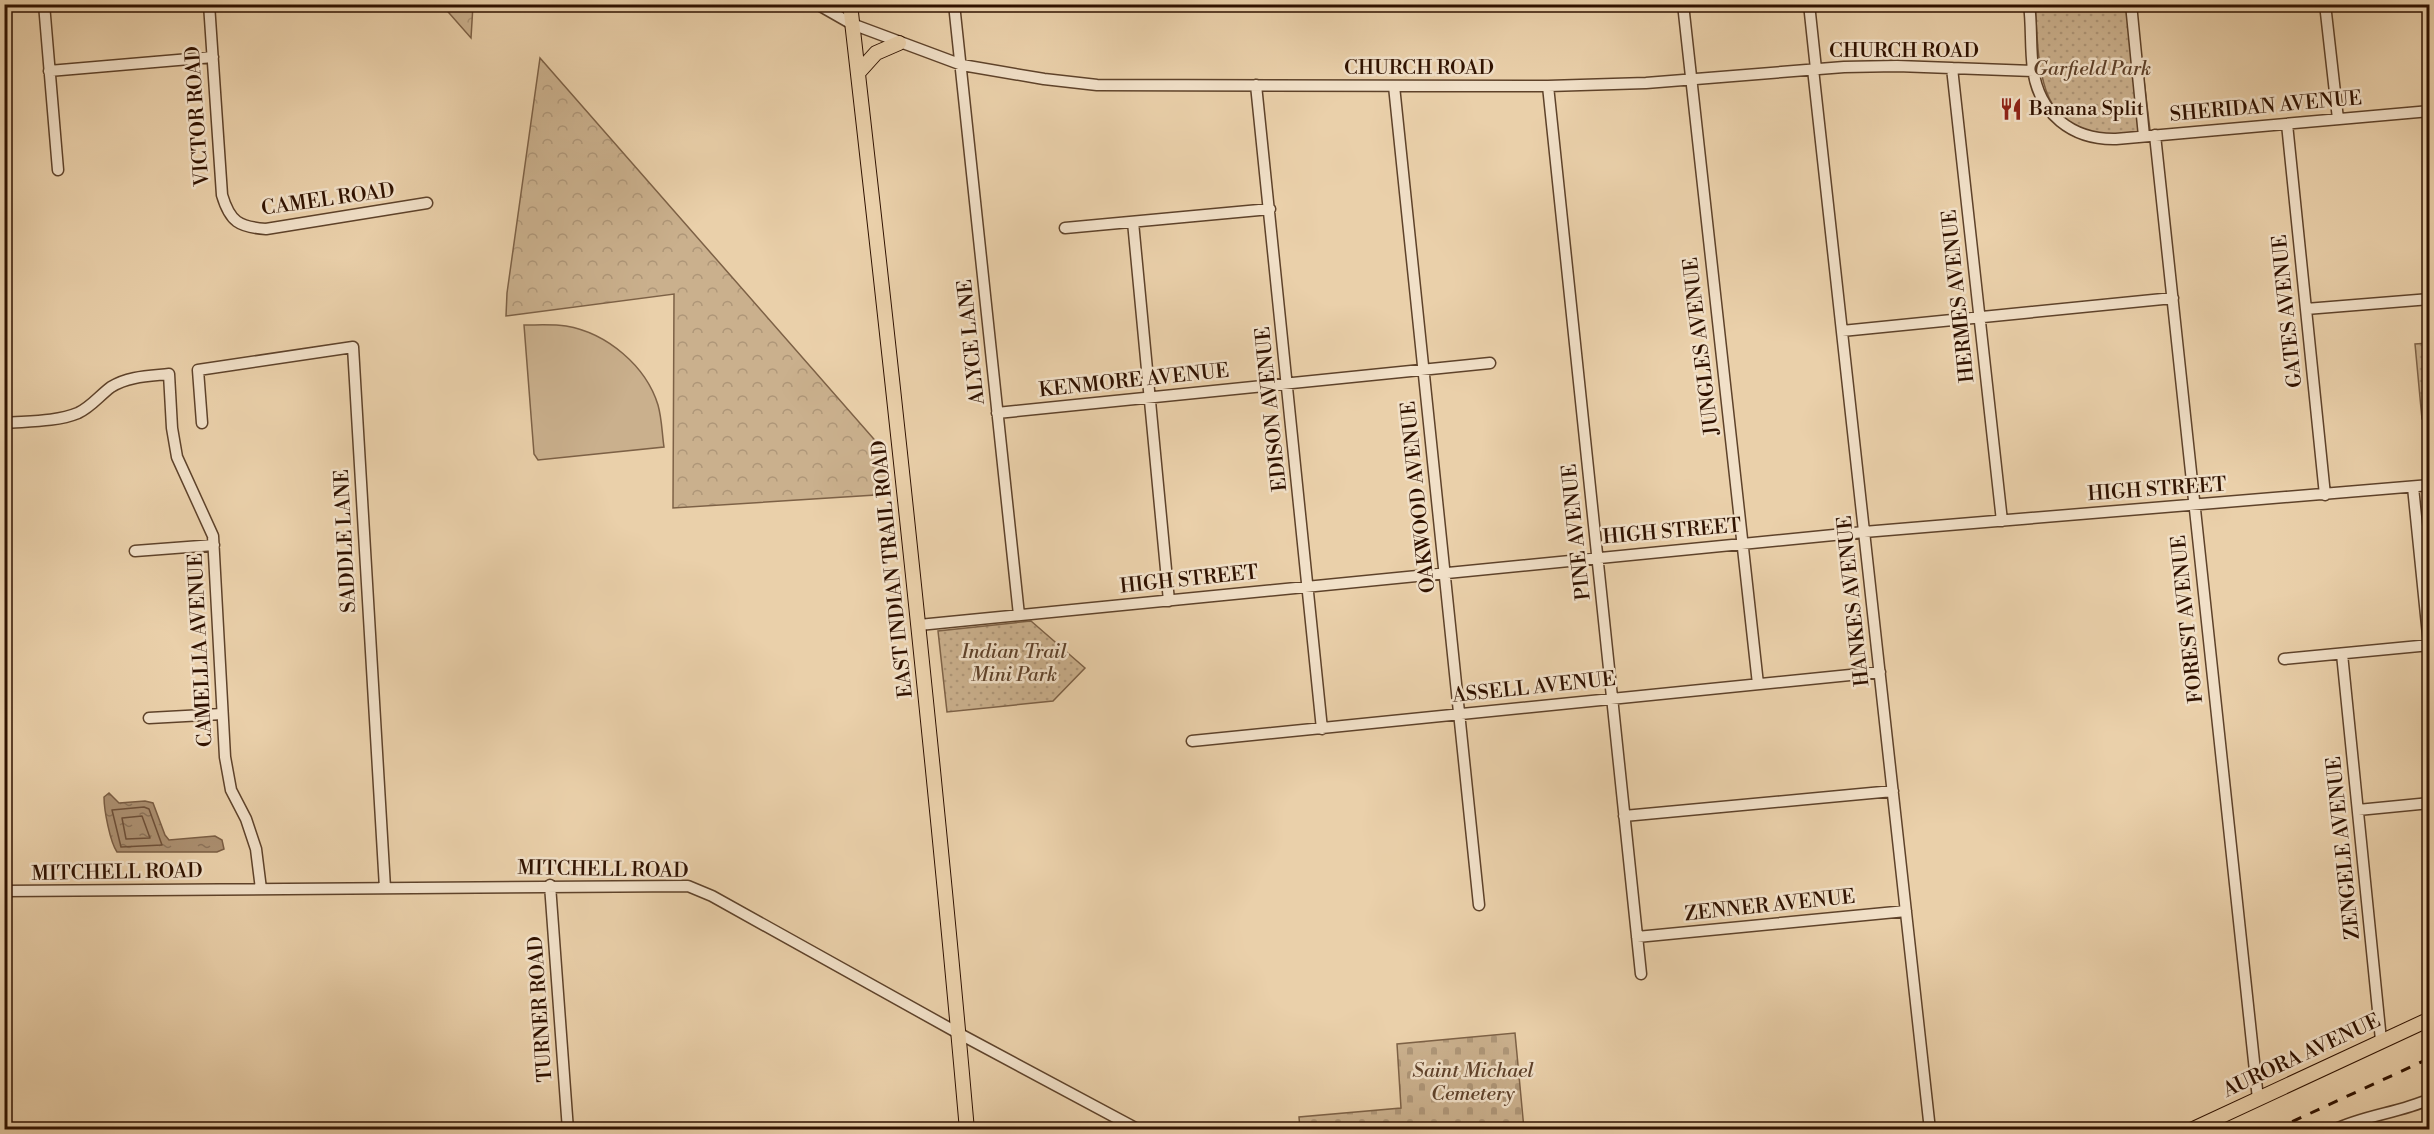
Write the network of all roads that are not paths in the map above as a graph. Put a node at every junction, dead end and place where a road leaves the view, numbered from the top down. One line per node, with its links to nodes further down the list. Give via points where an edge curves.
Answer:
1 (44, 4): 17 (street)
2 (209, 4): 13 (street, VICTOR ROAD)
3 (817, 4): 11 (street, CHURCH ROAD)
4 (850, 4): 11 (main road, EAST INDIAN TRAIL ROAD)
5 (954, 4): 14 (street, ALYCE LANE)
6 (1683, 4): 20 (street, JUNGLES AVENUE)
7 (1809, 4): 16 (street, HANKES AVENUE)
8 (2029, 4): 18 (street, SHERIDAN AVENUE)
9 (2131, 4): 27 (street, FOREST AVENUE)
10 (2325, 4): 25 (street)
11 (852, 24): 12 (street, CHURCH ROAD); 19 (main road, EAST INDIAN TRAIL ROAD)
12 (899, 43): 14 (street, CHURCH ROAD); 19 (main road, via 883,48)
13 (213, 57): 17 (street); 31 (street, VICTOR ROAD, via 222,195)
14 (962, 65): 21 (street, CHURCH ROAD, via 1097,85); 43 (street, ALYCE LANE)
15 (1952, 68): 16 (street, CHURCH ROAD); 18 (street, CHURCH ROAD); 37 (street, HERMES AVENUE)
16 (1815, 69): 20 (street, CHURCH ROAD); 38 (street, HANKES AVENUE)
17 (49, 71): 28 (street)
18 (2033, 71): 27 (street, SHERIDAN AVENUE, via 2046,106 2078,134 2100,139)
19 (858, 73): 60 (main road, EAST INDIAN TRAIL ROAD)
20 (1690, 78): 23 (street, CHURCH ROAD); 52 (street, JUNGLES AVENUE)
21 (1256, 85): 22 (street, CHURCH ROAD); 30 (street, EDISON AVENUE)
22 (1394, 86): 23 (street, CHURCH ROAD); 40 (street, OAKWOOD AVENUE)
23 (1548, 86): 55 (street, PINE AVENUE)
24 (2430, 111): 25 (street, SHERIDAN AVENUE)
25 (2338, 119): 26 (street, SHERIDAN AVENUE)
26 (2287, 124): 27 (street, SHERIDAN AVENUE); 36 (street, GATES AVENUE)
27 (2150, 136): 34 (street, FOREST AVENUE)
28 (58, 170)
29 (427, 203): 31 (street, CAMEL ROAD, via 266,230)
30 (1270, 209): 32 (street); 41 (street, EDISON AVENUE)
31 (235, 220)
32 (1133, 222): 33 (street); 42 (street)
33 (1065, 228)
34 (2173, 298): 37 (street); 49 (street, FOREST AVENUE)
35 (2430, 299): 36 (street)
36 (2306, 309): 48 (street, GATES AVENUE)
37 (1979, 318): 38 (street); 50 (street, HERMES AVENUE)
38 (1842, 331): 51 (street, HANKES AVENUE)
39 (1490, 363): 40 (street, KENMORE AVENUE)
40 (1424, 370): 41 (street, KENMORE AVENUE); 56 (street, OAKWOOD AVENUE)
41 (1288, 383): 42 (street, KENMORE AVENUE); 57 (street, EDISON AVENUE)
42 (1150, 398): 43 (street, KENMORE AVENUE); 58 (street)
43 (997, 413): 59 (street, ALYCE LANE)
44 (4, 423): 53 (street, CAMELLIA AVENUE, via 76,414 113,386 170,374 177,457)
45 (202, 423): 77 (street, SADDLE LANE, via 198,370 353,347)
46 (2430, 485): 47 (street, HIGH STREET)
47 (2413, 487): 48 (street, HIGH STREET); 61 (street)
48 (2325, 495): 49 (street, HIGH STREET)
49 (2194, 505): 50 (street, HIGH STREET); 87 (street, FOREST AVENUE)
50 (2002, 521): 51 (street, HIGH STREET)
51 (1864, 532): 52 (street, HIGH STREET); 64 (street, HANKES AVENUE)
52 (1743, 544): 55 (street, HIGH STREET); 65 (street, JUNGLES AVENUE)
53 (214, 546): 54 (street); 67 (street, CAMELLIA AVENUE)
54 (135, 551)
55 (1598, 557): 56 (street, HIGH STREET); 66 (street, PINE AVENUE)
56 (1445, 572): 57 (street, HIGH STREET); 68 (street, OAKWOOD AVENUE)
57 (1307, 586): 58 (street, HIGH STREET); 70 (street, EDISON AVENUE)
58 (1169, 600): 59 (street, HIGH STREET)
59 (1018, 615): 60 (street, HIGH STREET)
60 (919, 625): 85 (main road, EAST INDIAN TRAIL ROAD)
61 (2429, 645): 62 (street)
62 (2342, 654): 63 (street); 74 (street, ZENGELE AVENUE)
63 (2284, 659)
64 (1880, 672): 65 (street, ASSELL AVENUE); 72 (street, HANKES AVENUE)
65 (1758, 684): 66 (street, ASSELL AVENUE)
66 (1612, 699): 68 (street, ASSELL AVENUE); 75 (street, PINE AVENUE)
67 (222, 714): 69 (street); 78 (street, CAMELLIA AVENUE, via 228,776 256,849)
68 (1460, 714): 70 (street, ASSELL AVENUE); 80 (street, OAKWOOD AVENUE)
69 (149, 718)
70 (1322, 729): 71 (street, ASSELL AVENUE)
71 (1192, 741)
72 (1893, 791): 75 (street); 81 (street, HANKES AVENUE)
73 (2430, 803): 74 (street)
74 (2358, 810): 86 (street, ZENGELE AVENUE)
75 (1624, 816): 82 (street, PINE AVENUE)
76 (550, 885): 77 (street, MITCHELL ROAD); 85 (street, MITCHELL ROAD, via 688,886); 89 (street, TURNER ROAD)
77 (385, 888): 78 (street, MITCHELL ROAD)
78 (261, 889): 79 (street, MITCHELL ROAD)
79 (4, 891)
80 (1479, 905)
81 (1906, 911): 82 (street, ZENNER AVENUE); 92 (street, HANKES AVENUE)
82 (1637, 937): 83 (street, PINE AVENUE)
83 (1641, 974)
84 (2430, 1019): 86 (main road, AURORA AVENUE)
85 (958, 1033): 90 (main road, EAST INDIAN TRAIL ROAD); 91 (street, MITCHELL ROAD)
86 (2381, 1040): 87 (main road, AURORA AVENUE)
87 (2258, 1099): 93 (main road, AURORA AVENUE)
88 (2430, 1099): 94 (street)
89 (568, 1130)
90 (967, 1130)
91 (1139, 1130)
92 (1930, 1130)
93 (2191, 1130)
94 (2334, 1130)

